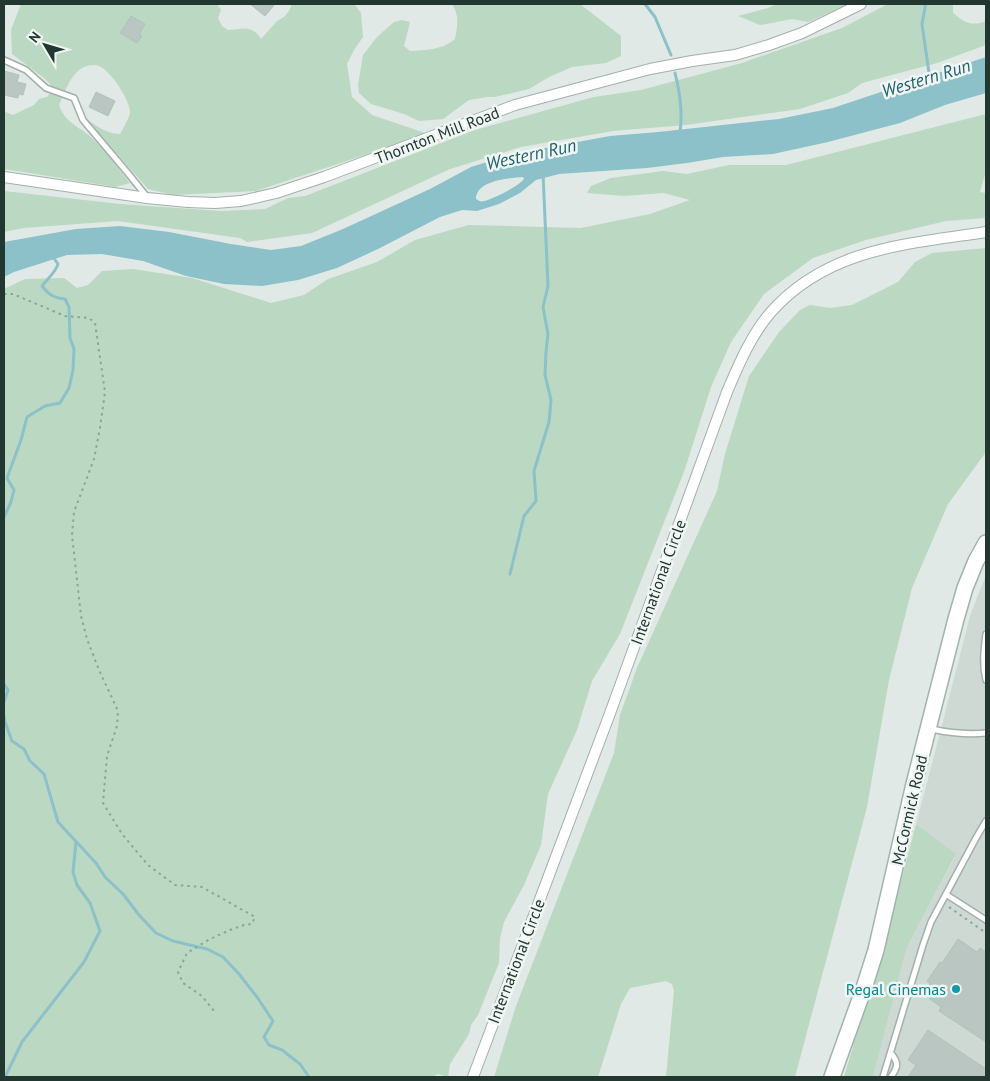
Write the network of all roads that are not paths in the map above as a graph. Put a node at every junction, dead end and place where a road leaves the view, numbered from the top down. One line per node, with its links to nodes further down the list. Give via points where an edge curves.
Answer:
1 (861, 4): 4 (street, Thornton Mill Road, via 770,45 735,55 650,69 515,105 276,194 215,203)
2 (4, 60): 4 (lane, via 26,70 46,88 74,98 83,120)
3 (4, 177): 4 (street, Thornton Mill Road)
4 (147, 198)
5 (986, 232): 15 (street, International Circle, via 903,244 841,262 785,298 747,346 727,392)
6 (986, 543): 9 (main road, McCormick Road, via 963,596)
7 (986, 634): 8 (lane, via 983,653)
8 (986, 680)
9 (928, 728): 10 (lane, via 948,733); 16 (main road, McCormick Road, via 876,950)
10 (986, 733)
11 (986, 820): 12 (lane)
12 (946, 895): 13 (lane); 14 (lane, via 931,922)
13 (986, 920)
14 (890, 1053): 17 (lane); 18 (lane, via 897,1064)
15 (473, 1077)
16 (832, 1077)
17 (884, 1077)
18 (891, 1077)

